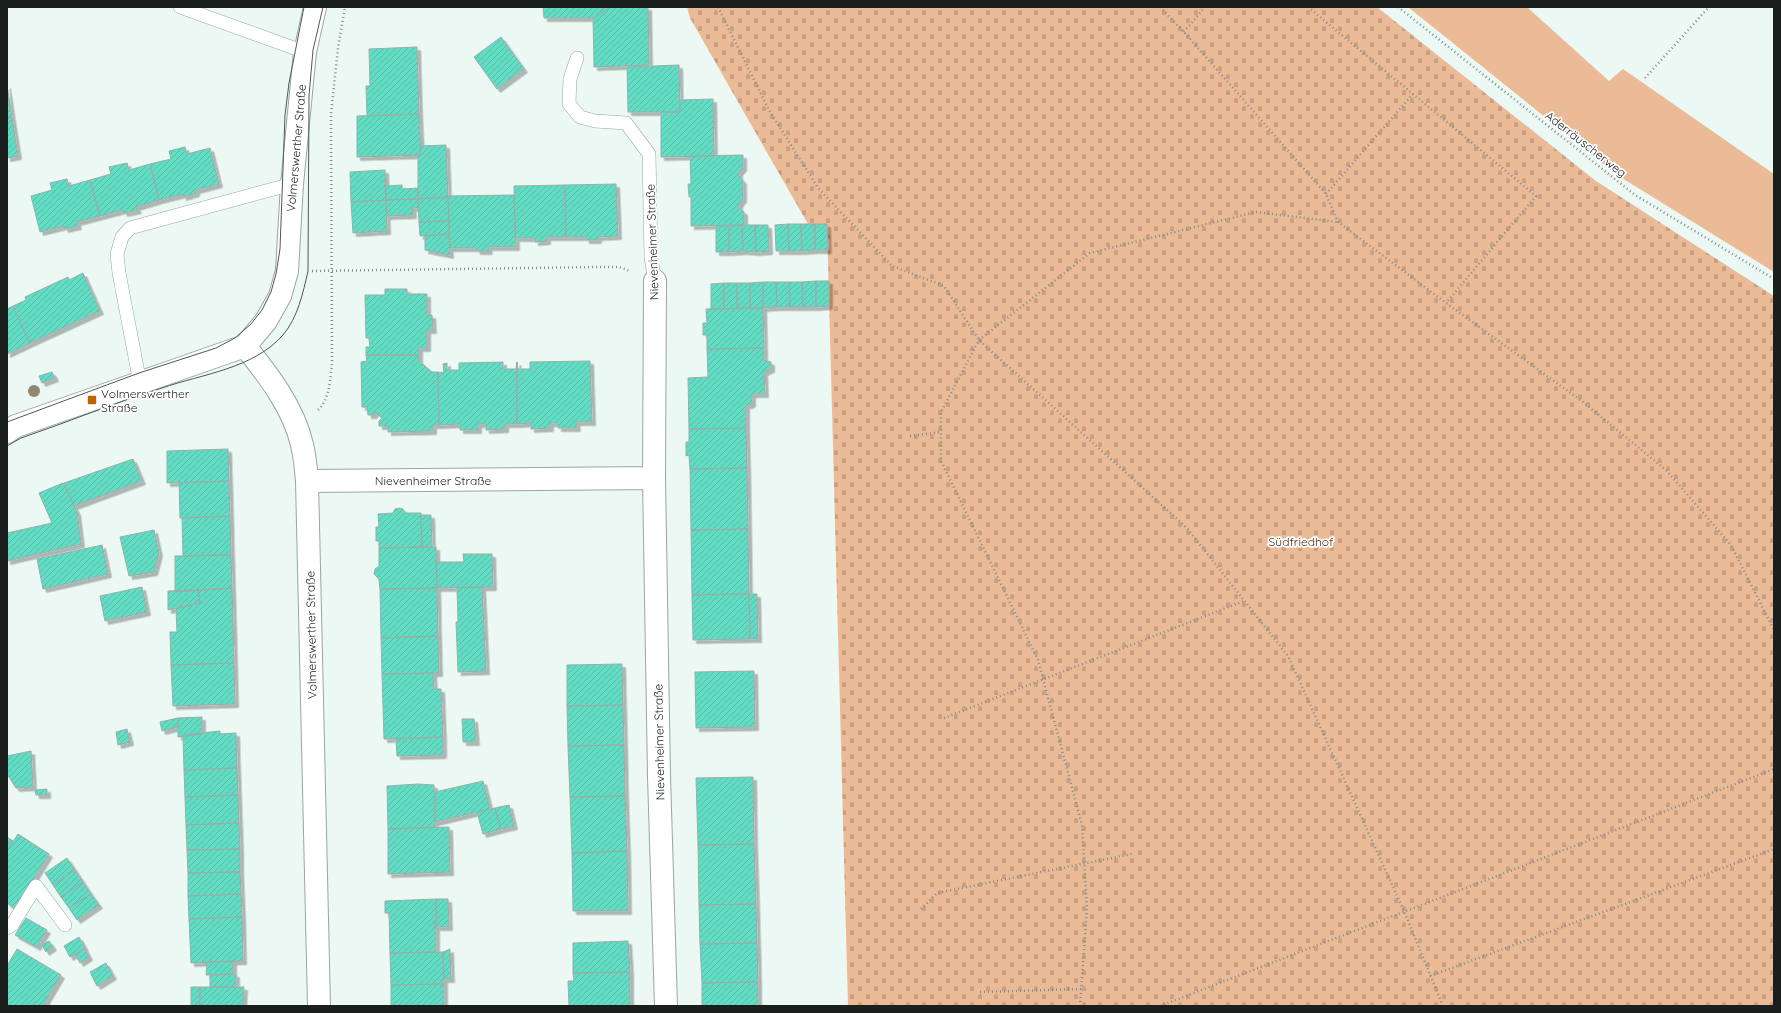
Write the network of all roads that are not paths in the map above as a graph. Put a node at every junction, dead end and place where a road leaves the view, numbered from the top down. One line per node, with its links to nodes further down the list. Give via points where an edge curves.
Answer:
1 (180, 7): 3 (lane)
2 (315, 7): 3 (street, Volmerswerther Straße)
3 (305, 52): 5 (street, Volmerswerther Straße)
4 (577, 58): 6 (lane, Nievenheimer Straße, via 570,79 569,104 580,117 595,121 626,123 649,154 651,258)
5 (292, 184): 7 (street, Volmerswerther Straße, via 287,271 280,296 266,321); 8 (lane, via 130,228 122,238 117,254 118,273)
6 (655, 281): 10 (street, Nievenheimer Straße)
7 (245, 346): 8 (street); 11 (street, Volmerswerther Straße, via 266,372 296,426 302,444)
8 (140, 383): 9 (street, via 16,426)
9 (7, 432)
10 (654, 478): 11 (street, Nievenheimer Straße); 15 (street, Nievenheimer Straße)
11 (307, 481): 14 (street, Volmerswerther Straße)
12 (65, 925): 13 (lane, via 36,886 12,925)
13 (7, 928)
14 (319, 1006)
15 (666, 1006)

